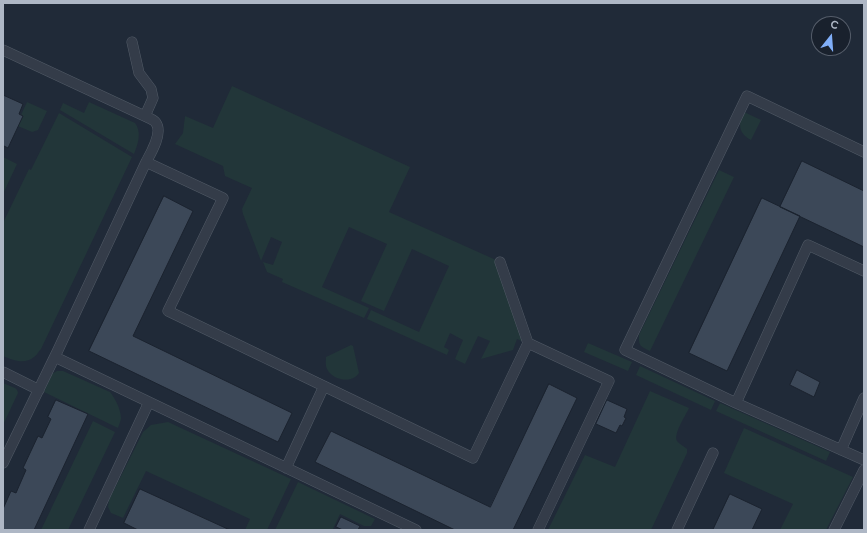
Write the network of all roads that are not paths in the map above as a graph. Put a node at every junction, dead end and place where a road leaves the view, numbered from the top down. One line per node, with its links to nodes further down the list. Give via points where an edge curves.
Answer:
1 (132, 42): 3 (lane, via 139,73 151,89 153,98)
2 (3, 50): 3 (lane)
3 (145, 116): 5 (lane, via 156,123 158,129 158,135)
4 (864, 152): 15 (lane, via 747,96 625,350)
5 (146, 162): 9 (lane); 11 (lane, via 223,198 168,311)
6 (500, 262): 8 (lane)
7 (864, 271): 15 (lane, via 808,245)
8 (528, 343): 11 (lane, via 473,458); 24 (lane, via 609,381)
9 (55, 357): 12 (lane); 14 (lane)
10 (3, 372): 12 (lane)
11 (324, 386): 20 (lane)
12 (39, 390): 19 (lane)
13 (864, 398): 16 (lane)
14 (149, 402): 20 (lane); 22 (lane)
15 (736, 403): 16 (lane)
16 (841, 450): 18 (lane)
17 (713, 453): 25 (lane)
18 (864, 460)
19 (3, 463)
20 (286, 468): 23 (lane)
21 (864, 470): 26 (lane)
22 (89, 530)
23 (416, 530)
24 (538, 530)
25 (677, 530)
26 (834, 530)

